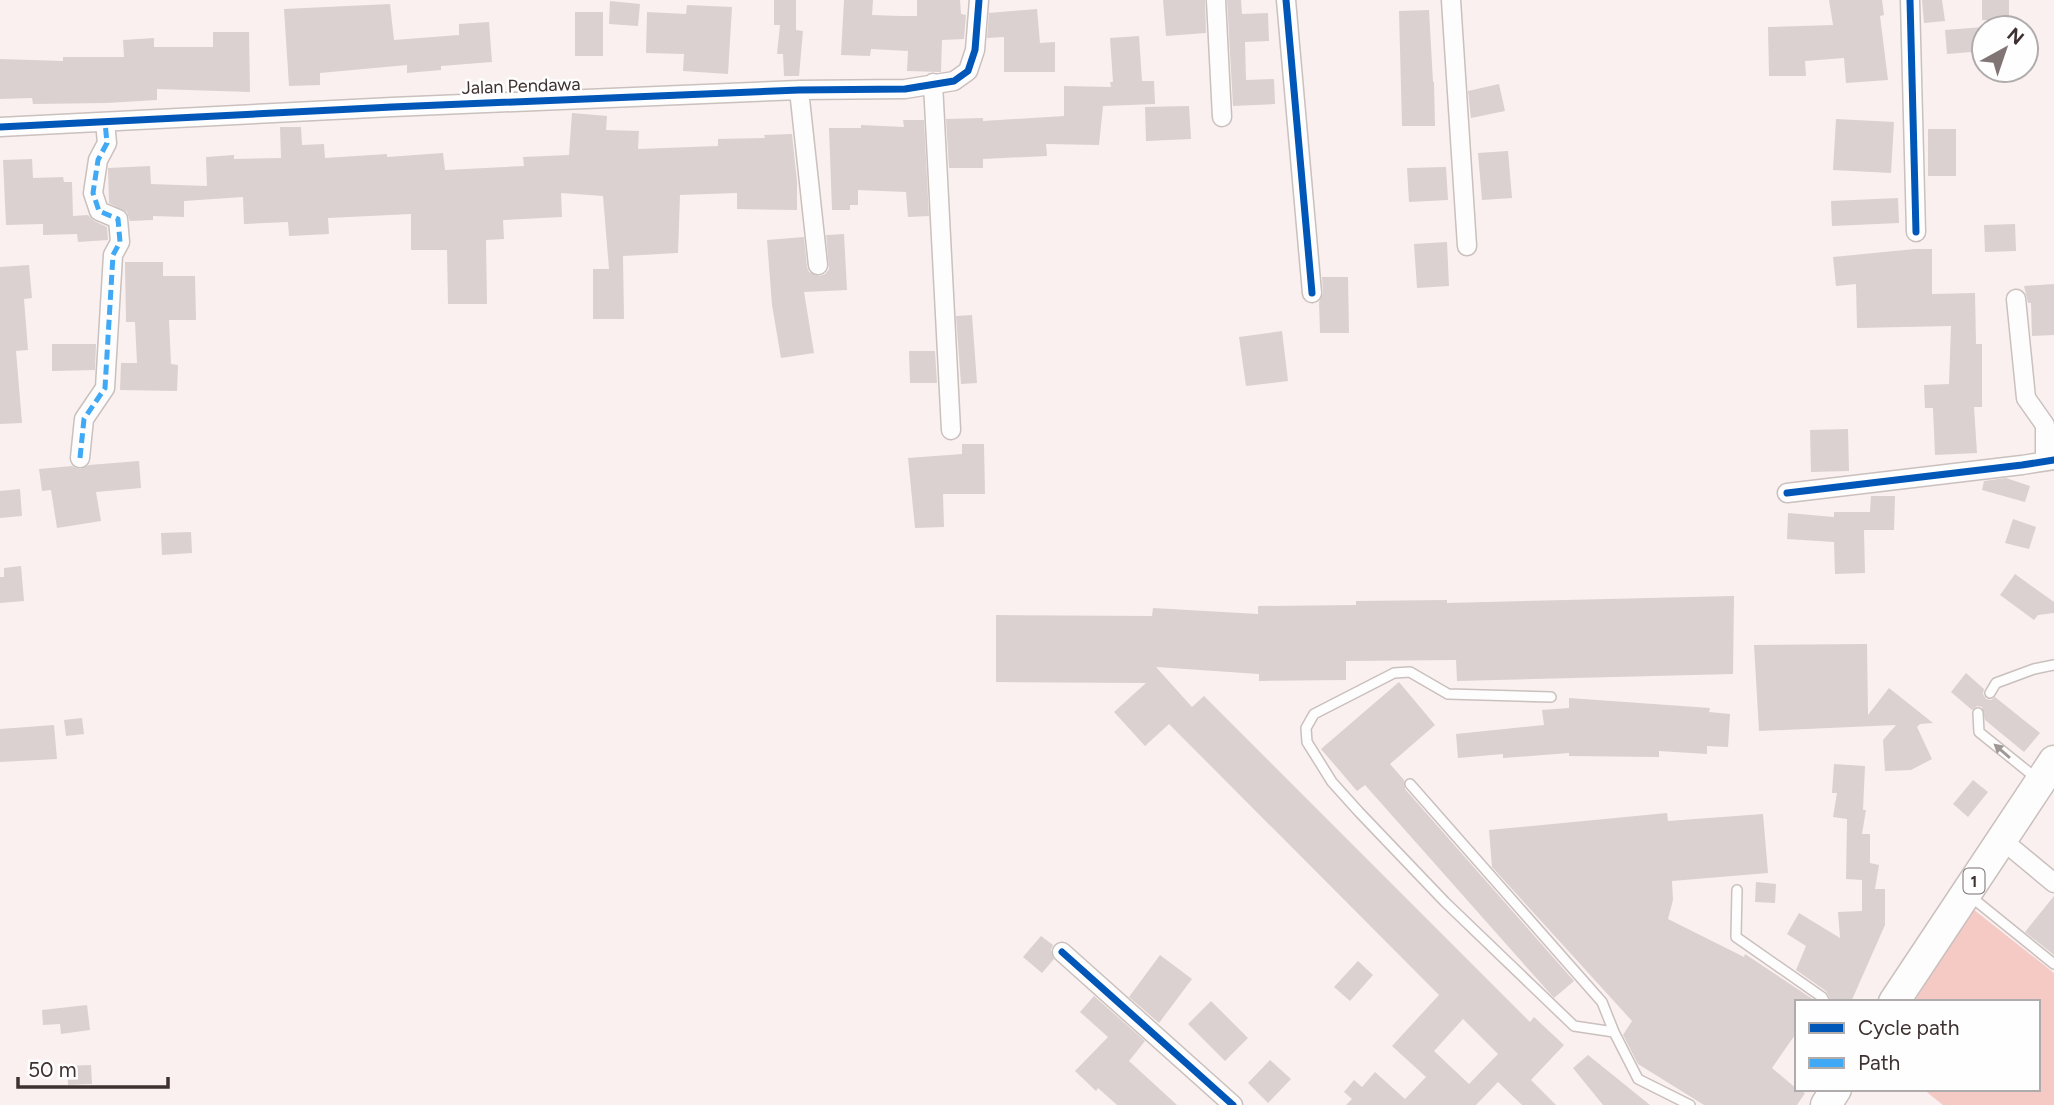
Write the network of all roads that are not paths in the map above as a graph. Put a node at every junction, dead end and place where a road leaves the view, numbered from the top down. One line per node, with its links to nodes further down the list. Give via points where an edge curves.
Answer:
1 (979, 0): 6 (street, Jalan Pendawa, via 975,50 968,71 954,81)
2 (1216, 0): 8 (street)
3 (1286, 0): 14 (street)
4 (1451, 0): 12 (street)
5 (1910, 0): 11 (street)
6 (933, 83): 7 (street, Jalan Pendawa, via 905,89); 16 (street)
7 (799, 90): 9 (street, Jalan Pendawa); 13 (street)
8 (1222, 117)
9 (105, 122): 10 (street, Jalan Pendawa); 17 (street, via 107,143 98,160 93,193 99,211 118,219 120,242 113,256 105,388 84,419)
10 (0, 127)
11 (1916, 232)
12 (1467, 246)
13 (818, 265)
14 (1312, 293)
15 (2016, 299): 18 (street, via 2026,398 2045,425)
16 (951, 430)
17 (79, 458)
18 (2050, 459): 19 (street)
19 (1787, 493)
20 (2054, 665): 21 (lane, via 1996,683)
21 (1990, 693)
22 (1551, 697): 34 (lane, via 1448,694 1402,671 1314,714 1306,728 1307,742 1332,782 1359,812 1574,1026)
23 (1978, 713): 24 (lane, one-way to 23, via 1979,732)
24 (2047, 771): 26 (highway, 1)
25 (1410, 784): 34 (lane, via 1602,1002)
26 (2001, 839): 27 (street); 29 (highway, 1)
27 (2054, 883)
28 (1737, 890): 32 (lane, via 1736,937)
29 (1966, 893): 31 (lane); 33 (highway, 1)
30 (1062, 952): 35 (street)
31 (2054, 964)
32 (1824, 1000)
33 (1895, 1000)
34 (1614, 1032): 36 (lane, via 1638,1079)
35 (1233, 1105)
36 (1689, 1105)

